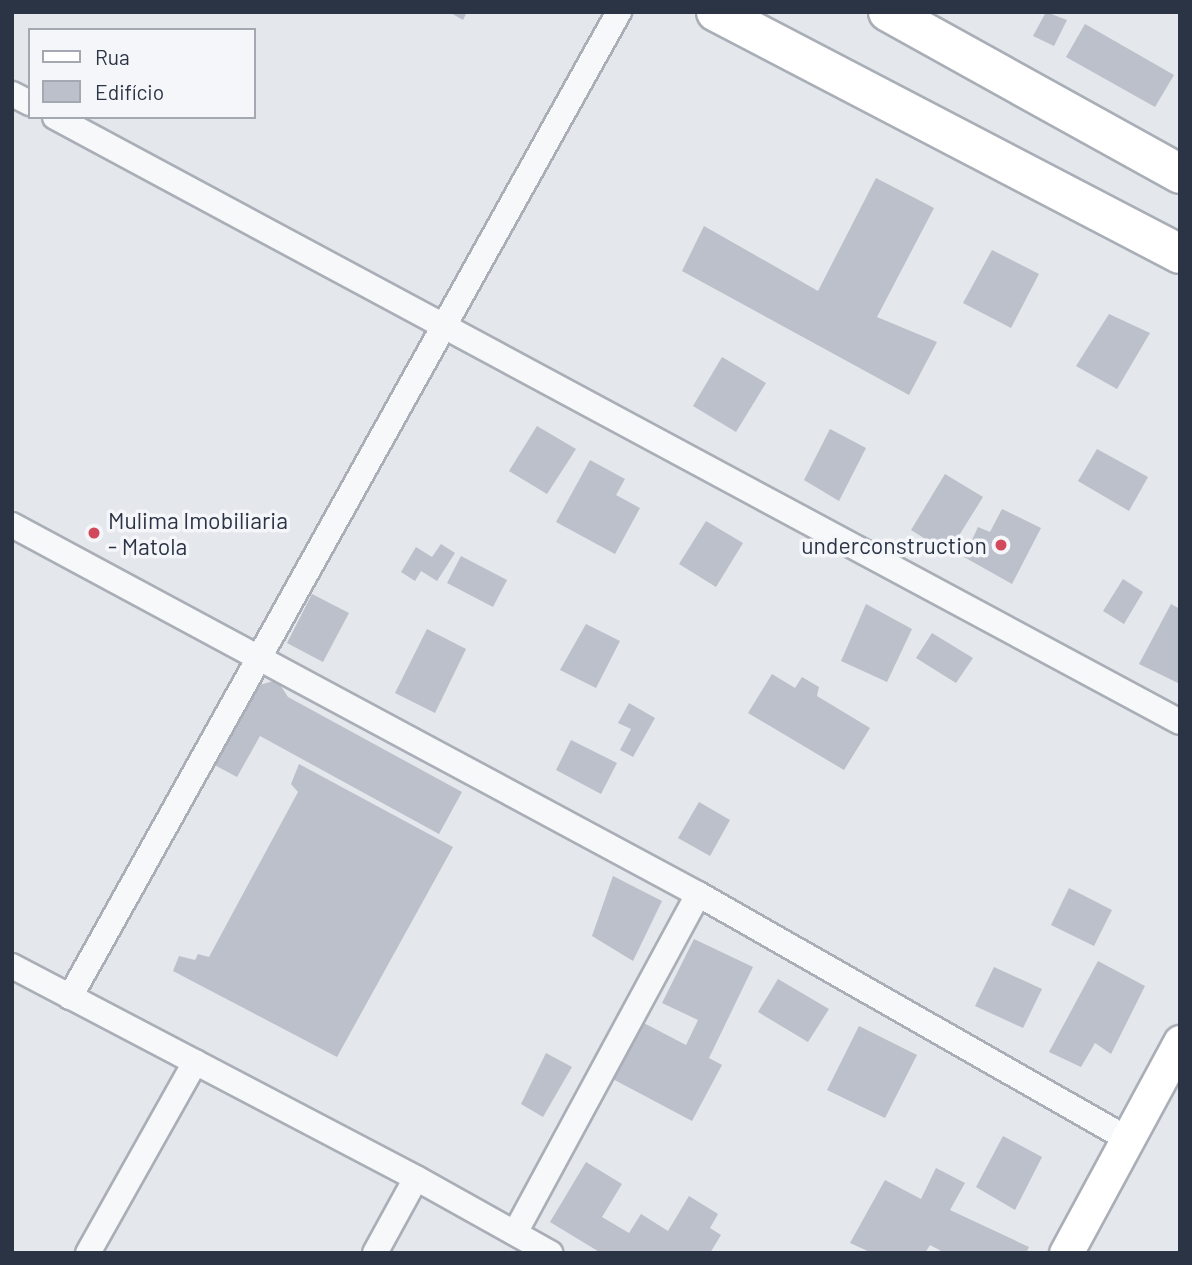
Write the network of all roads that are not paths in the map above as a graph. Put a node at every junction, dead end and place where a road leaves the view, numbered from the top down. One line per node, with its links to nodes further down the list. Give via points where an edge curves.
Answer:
1 (619, 12): 9 (street)
2 (716, 12): 8 (highway)
3 (888, 12): 7 (highway)
4 (12, 94): 5 (street)
5 (28, 102)
6 (59, 119): 9 (street)
7 (1180, 174)
8 (1180, 254)
9 (443, 326): 11 (street); 12 (street)
10 (12, 525): 11 (street)
11 (260, 659): 13 (street); 15 (street)
12 (1180, 722)
13 (698, 894): 18 (street); 20 (street)
14 (12, 965): 15 (street)
15 (71, 997): 17 (street)
16 (1180, 1042): 18 (street)
17 (195, 1062): 19 (street); 21 (street)
18 (1128, 1139): 24 (street)
19 (416, 1178): 20 (street); 22 (street)
20 (515, 1233): 23 (street)
21 (88, 1253)
22 (375, 1253)
23 (551, 1253)
24 (1066, 1253)

